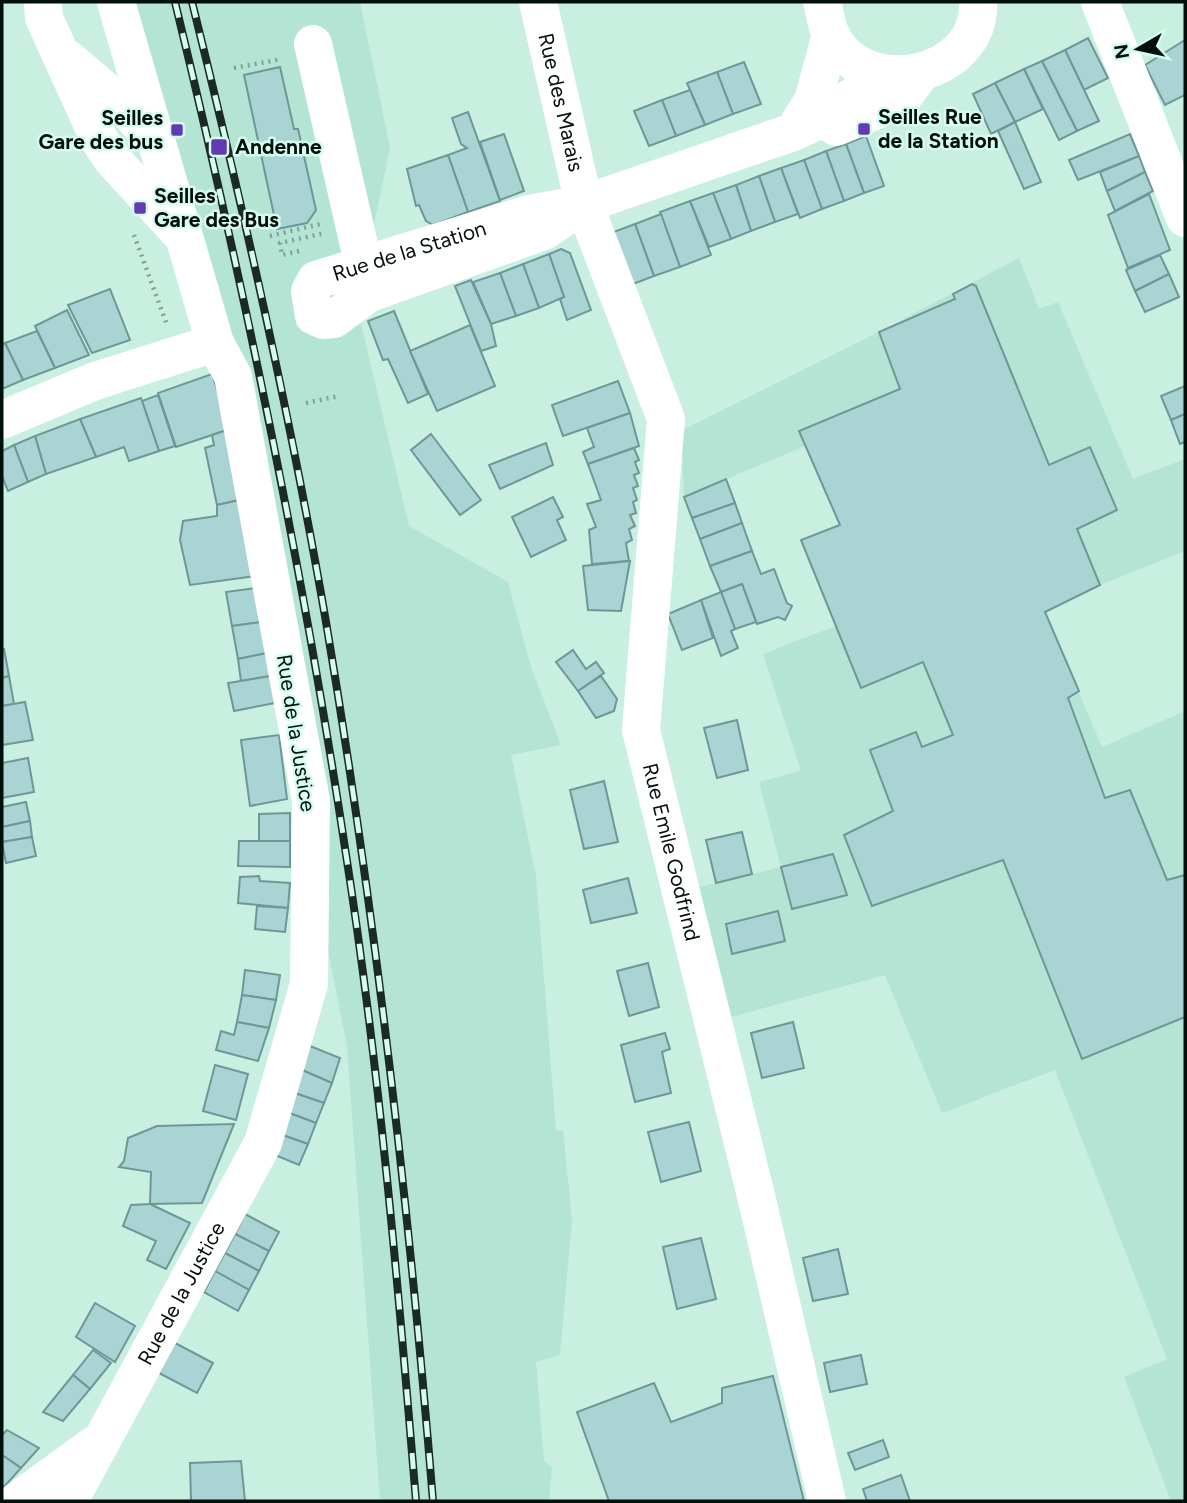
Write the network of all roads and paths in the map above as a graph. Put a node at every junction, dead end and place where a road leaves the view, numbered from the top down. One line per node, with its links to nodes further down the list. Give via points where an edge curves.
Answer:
1 (43, 2): 8 (street, via 44,18)
2 (116, 2): 14 (street, Rue de la Justice)
3 (538, 2): 16 (street, Rue des Marais)
4 (978, 2): 10 (street, via 969,37 948,61)
5 (1100, 2): 17 (street)
6 (826, 18): 11 (street, via 852,60); 13 (street, via 813,101)
7 (313, 44): 9 (path, via 283,59); 24 (street)
8 (60, 53): 12 (street); 14 (street, via 122,105)
9 (234, 68)
10 (920, 74): 11 (street); 13 (street, via 901,100 888,107 829,130)
11 (882, 75): 13 (street, Rue de la Station, via 822,119)
12 (76, 89): 15 (street); 23 (street, via 112,159)
13 (793, 132): 16 (street, Rue de la Station)
14 (156, 141): 15 (street, Rue de la Justice)
15 (170, 187): 23 (street, Rue de la Justice)
16 (584, 204): 24 (street, Rue de la Station, via 529,214); 24 (street, Rue de la Station, via 544,231 369,293 334,319 314,316 310,292 316,280); 33 (street, Rue Emile Godfrind, via 666,419 641,730)
17 (1185, 218)
18 (275, 219): 19 (path)
19 (268, 221)
20 (330, 221): 22 (path)
21 (144, 229): 25 (path, via 134,234)
22 (270, 236)
23 (185, 239): 26 (street, Rue de la Justice)
24 (364, 267)
25 (165, 320)
26 (215, 343): 29 (street, via 95,381); 30 (street, Rue de la Justice, via 233,376 311,801 309,984 263,1143)
27 (339, 396): 28 (path)
28 (306, 403)
29 (2, 420)
30 (101, 1440): 31 (street, Rue de la Justice); 32 (street, Rue de la Justice)
31 (17, 1501)
32 (69, 1501)
33 (827, 1501)

